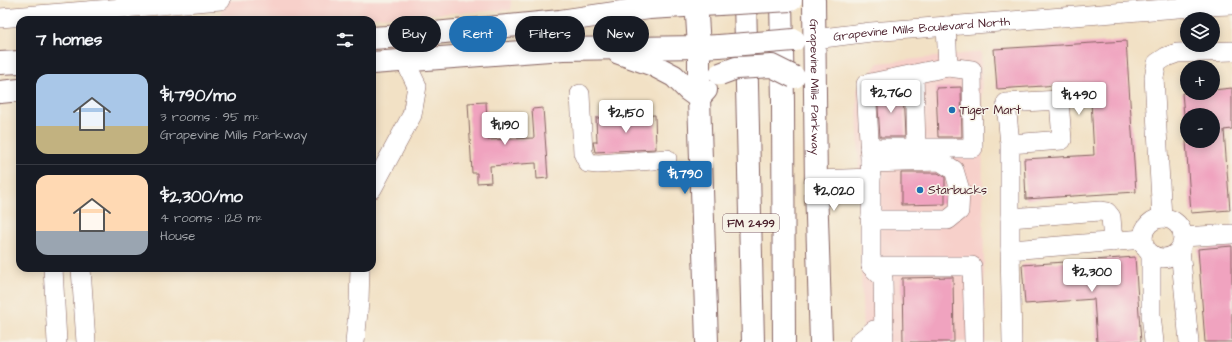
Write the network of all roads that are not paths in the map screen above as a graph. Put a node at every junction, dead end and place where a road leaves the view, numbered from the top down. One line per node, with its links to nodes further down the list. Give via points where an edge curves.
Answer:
1 (221, 0): 7 (street)
2 (746, 0): 59 (main road, FM 2499)
3 (781, 0): 60 (main road, FM 2499)
4 (791, 0): 6 (main road, bridge, via 719,4)
5 (814, 0): 18 (main road, Grapevine Mills Parkway)
6 (696, 2): 8 (main road); 19 (main road)
7 (147, 3): 10 (street)
8 (653, 4): 15 (main road, via 560,21)
9 (1232, 5): 14 (street, Grapevine Mills Boulevard North)
10 (43, 14): 11 (street)
11 (22, 16)
12 (16, 17): 13 (street)
13 (0, 18)
14 (946, 26): 18 (street, Grapevine Mills Boulevard North); 29 (street)
15 (441, 32)
16 (388, 37): 17 (main road)
17 (376, 38)
18 (804, 40): 19 (main road, Grapevine Mills Boulevard North, bridge); 35 (main road, Grapevine Mills Parkway)
19 (709, 47): 21 (main road, Grapevine Mills Boulevard North); 34 (main road)
20 (593, 48): 25 (main road, Grapevine Mills Boulevard North, via 563,48)
21 (649, 48)
22 (1232, 51): 43 (street, via 1177,53 1157,63 1154,77)
23 (404, 52): 25 (main road)
24 (616, 52): 34 (main road, via 653,65 674,76)
25 (405, 61): 28 (main road, Grapevine Mills Boulevard North); 41 (street, via 417,86 412,116)
26 (16, 62): 27 (main road)
27 (0, 63)
28 (376, 63)
29 (948, 67): 30 (street); 37 (street, via 972,70 973,148)
30 (914, 75): 37 (street); 39 (street, via 866,84)
31 (16, 90): 32 (main road)
32 (0, 92)
33 (580, 94): 38 (street, via 583,153 588,163)
34 (699, 98): 35 (main road, bridge, via 720,74 736,68 772,66 794,77); 58 (main road)
35 (815, 104): 40 (main road, Grapevine Mills Parkway)
36 (1010, 144): 42 (street)
37 (916, 148): 39 (street)
38 (667, 159)
39 (870, 163): 40 (street); 44 (street); 44 (street, via 940,161 954,170 960,190 959,211 948,220)
40 (816, 180): 61 (main road, Grapevine Mills Parkway)
41 (376, 182)
42 (1010, 218): 46 (street, via 1107,212 1111,217); 49 (street)
43 (1162, 218): 47 (street, via 1172,219 1180,226); 48 (street, via 1154,220 1144,232)
44 (870, 220): 50 (street)
45 (1232, 234): 47 (street)
46 (1113, 242): 48 (street); 49 (street)
47 (1182, 243): 48 (street, via 1172,256 1161,258); 66 (street)
48 (1147, 247): 65 (street)
49 (1010, 250): 64 (street)
50 (871, 266): 54 (street, via 883,278); 63 (street, via 972,266)
51 (53, 272): 55 (street)
52 (81, 272): 56 (street)
53 (360, 272): 57 (street)
54 (884, 336): 62 (street, via 874,330)
55 (58, 342)
56 (86, 342)
57 (355, 342)
58 (707, 342)
59 (753, 342)
60 (784, 342)
61 (821, 342)
62 (860, 342)
63 (974, 342)
64 (1012, 342)
65 (1154, 342)
66 (1188, 342)

